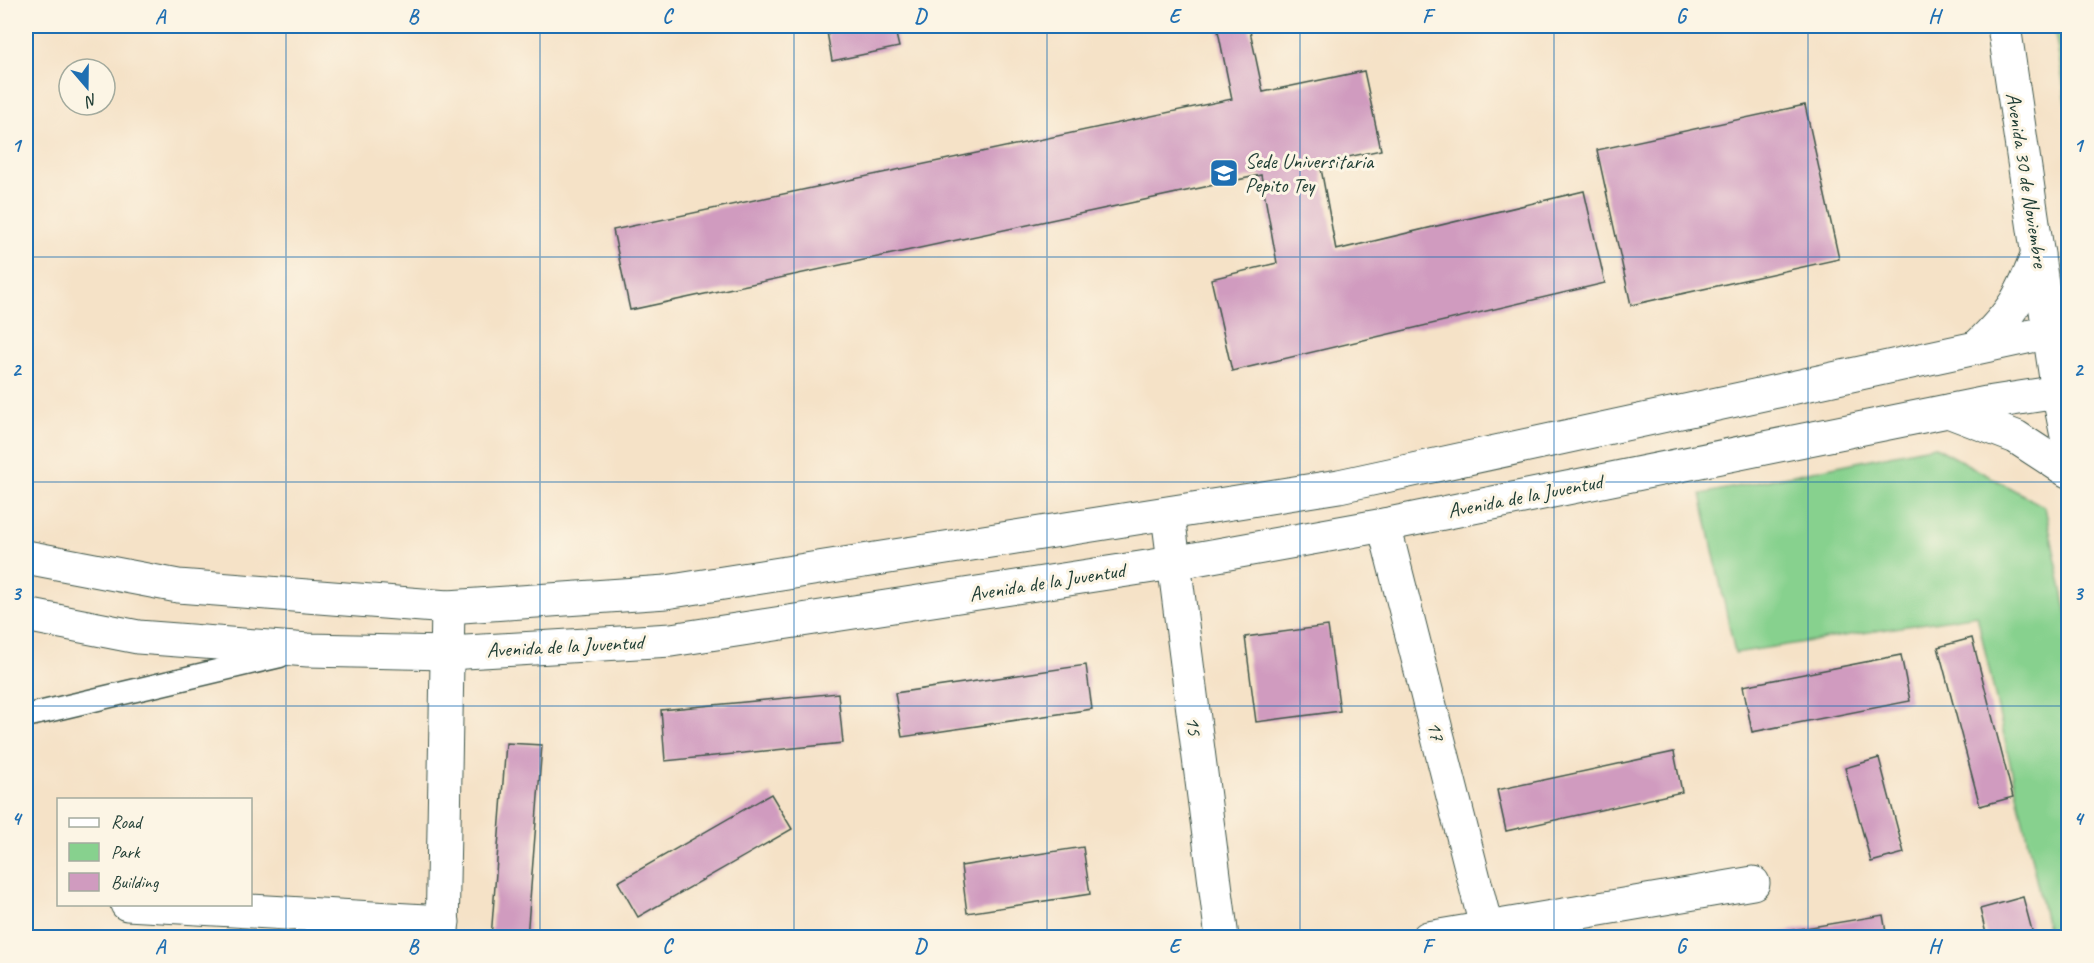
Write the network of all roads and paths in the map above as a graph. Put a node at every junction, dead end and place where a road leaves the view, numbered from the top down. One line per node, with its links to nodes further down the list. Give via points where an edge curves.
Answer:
1 (2004, 26): 2 (main road, Avenida 30 de Noviembre)
2 (2038, 253): 3 (main road, Avenida 30 de Noviembre); 4 (main road, via 2020,298)
3 (2059, 327): 4 (main road); 5 (main road, Avenida 30 de Noviembre)
4 (1979, 345): 9 (main road, via 1339,486)
5 (2063, 392): 6 (main road, Avenida de la Juventud); 7 (main road, Avenida 30 de Noviembre)
6 (1948, 411): 8 (main road, via 2016,437); 10 (main road, Avenida de la Juventud)
7 (2068, 441)
8 (2068, 471)
9 (1168, 515): 12 (main road, 15); 13 (main road)
10 (1383, 525): 12 (main road, Avenida de la Juventud); 23 (main road, 17)
11 (26, 557): 14 (main road, via 178,586)
12 (1173, 562): 16 (main road, Avenida de la Juventud); 24 (main road, 15)
13 (666, 592): 14 (main road); 16 (main road)
14 (448, 607): 18 (main road)
15 (26, 615): 17 (main road, Avenida de la Juventud, via 138,637)
16 (671, 640): 18 (main road, Avenida de la Juventud)
17 (308, 650): 18 (main road, Avenida de la Juventud); 19 (lane)
18 (448, 653): 22 (main road)
19 (26, 716)
20 (1753, 882): 23 (main road)
21 (151, 906): 22 (main road)
22 (442, 930)
23 (1488, 932): 25 (main road)
24 (1222, 938)
25 (1428, 938)

